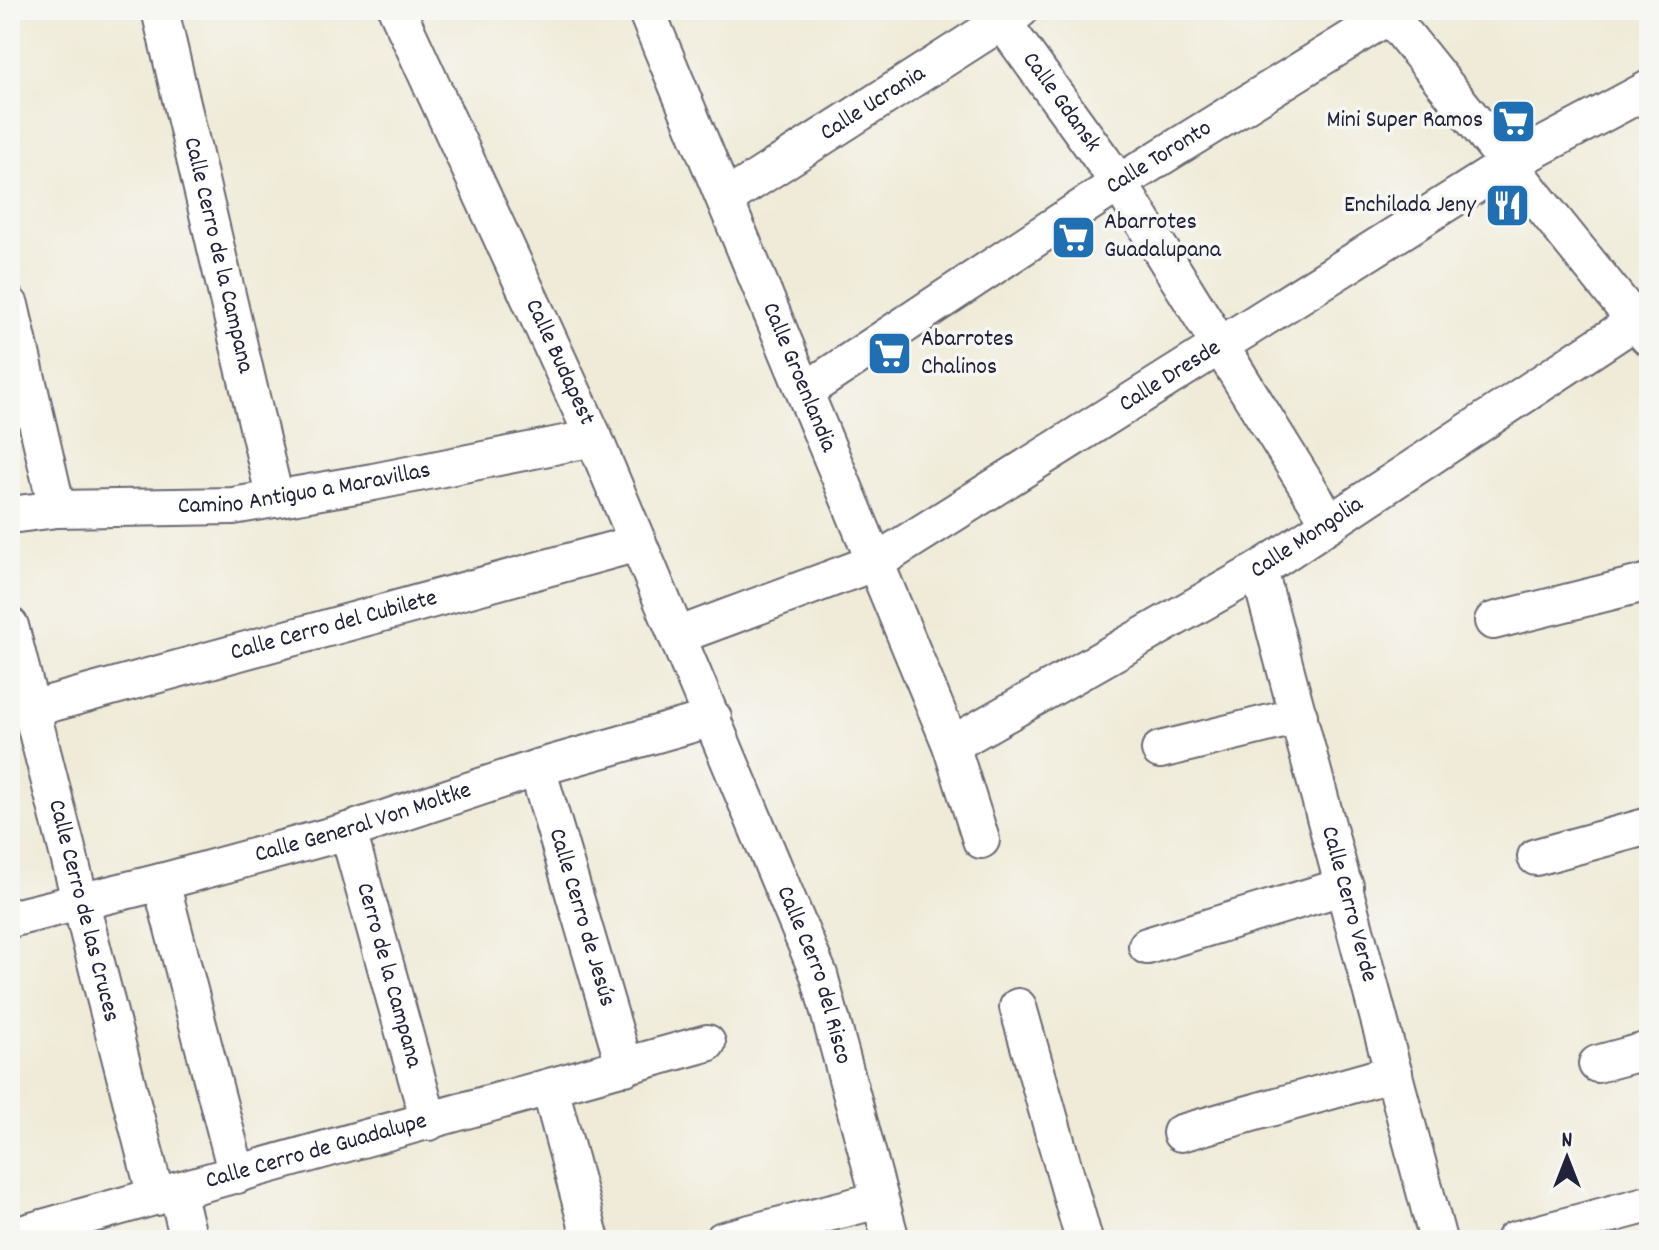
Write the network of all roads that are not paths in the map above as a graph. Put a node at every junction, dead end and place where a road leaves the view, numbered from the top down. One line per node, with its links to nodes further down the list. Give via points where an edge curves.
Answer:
1 (160, 10): 15 (street, Calle Cerro de la Campana)
2 (397, 10): 14 (street, Calle Budapest)
3 (650, 12): 9 (street, Calle Groenlandia)
4 (1391, 12): 7 (street); 8 (street, Calle Toronto)
5 (1005, 14): 8 (street, Calle Gdansk); 9 (street, Calle Ucrania)
6 (1649, 89): 7 (street, Calle Dresde)
7 (1510, 163): 11 (street); 12 (street, Calle Dresde)
8 (1119, 183): 12 (street, Calle Gdansk); 13 (street, Calle Toronto)
9 (725, 199): 13 (street, Calle Groenlandia)
10 (10, 305): 16 (street)
11 (1644, 323): 18 (street, Calle Mongolia)
12 (1220, 345): 18 (street, Calle Gdansk); 20 (street, Calle Dresde)
13 (805, 391): 20 (street, Calle Groenlandia)
14 (594, 438): 15 (street, Camino Antiguo a Maravillas); 19 (street, Calle Budapest)
15 (275, 499): 16 (street, Camino Antiguo a Maravillas, via 233,506)
16 (57, 509): 17 (street, Camino Antiguo a Maravillas)
17 (10, 515)
18 (1330, 523): 21 (street, Calle Mongolia)
19 (638, 543): 25 (street, Calle Budapest); 26 (street, Calle Cerro del Cubilete)
20 (876, 562): 25 (street, Calle Dresde); 29 (street, Calle Groenlandia)
21 (1259, 570): 27 (street, Calle Cerro Verde); 29 (street, Calle Mongolia)
22 (1649, 582): 23 (street)
23 (1493, 621)
24 (10, 626): 26 (street, Calle Cerro de las Cruces)
25 (677, 636): 28 (street, Calle Budapest)
26 (31, 709): 38 (street, Calle Cerro de las Cruces)
27 (1299, 716): 30 (street); 37 (street, Calle Cerro Verde)
28 (713, 718): 31 (street, Calle General Von Moltke); 52 (street, Calle Cerro del Risco, via 819,975)
29 (951, 745): 34 (street, Calle Groenlandia)
30 (1160, 750)
31 (537, 768): 33 (street, Calle General Von Moltke); 45 (street, Calle Cerro de Jesús)
32 (1649, 826): 35 (street)
33 (348, 831): 36 (street, Calle General Von Moltke); 48 (street, Cerro de la Campana)
34 (981, 840)
35 (1536, 857)
36 (161, 882): 38 (street, Calle General Von Moltke); 50 (street)
37 (1345, 886): 40 (street); 46 (street, Calle Cerro Verde)
38 (79, 900): 39 (street, Calle General Von Moltke); 51 (street, Calle Cerro de las Cruces)
39 (10, 919)
40 (1147, 946)
41 (1018, 1007): 59 (street)
42 (707, 1043): 45 (street, Calle Cerro de Guadalupe)
43 (1649, 1050): 44 (street)
44 (1597, 1064)
45 (625, 1067): 47 (street, Calle Cerro de Guadalupe)
46 (1394, 1073): 49 (street); 60 (street, Calle Cerro Verde)
47 (550, 1088): 48 (street, Calle Cerro de Guadalupe); 56 (street)
48 (429, 1122): 50 (street, Calle Cerro de Guadalupe)
49 (1181, 1133)
50 (237, 1175): 51 (street, Calle Cerro de Guadalupe)
51 (166, 1194): 54 (street, Calle Cerro de Guadalupe); 55 (street, Calle Cerro de las Cruces)
52 (879, 1200): 57 (street); 58 (street, Calle Cerro del Risco)
53 (1649, 1204): 61 (street)
54 (10, 1237)
55 (189, 1240)
56 (591, 1240)
57 (723, 1240)
58 (891, 1240)
59 (1084, 1240)
60 (1438, 1240)
61 (1514, 1240)

